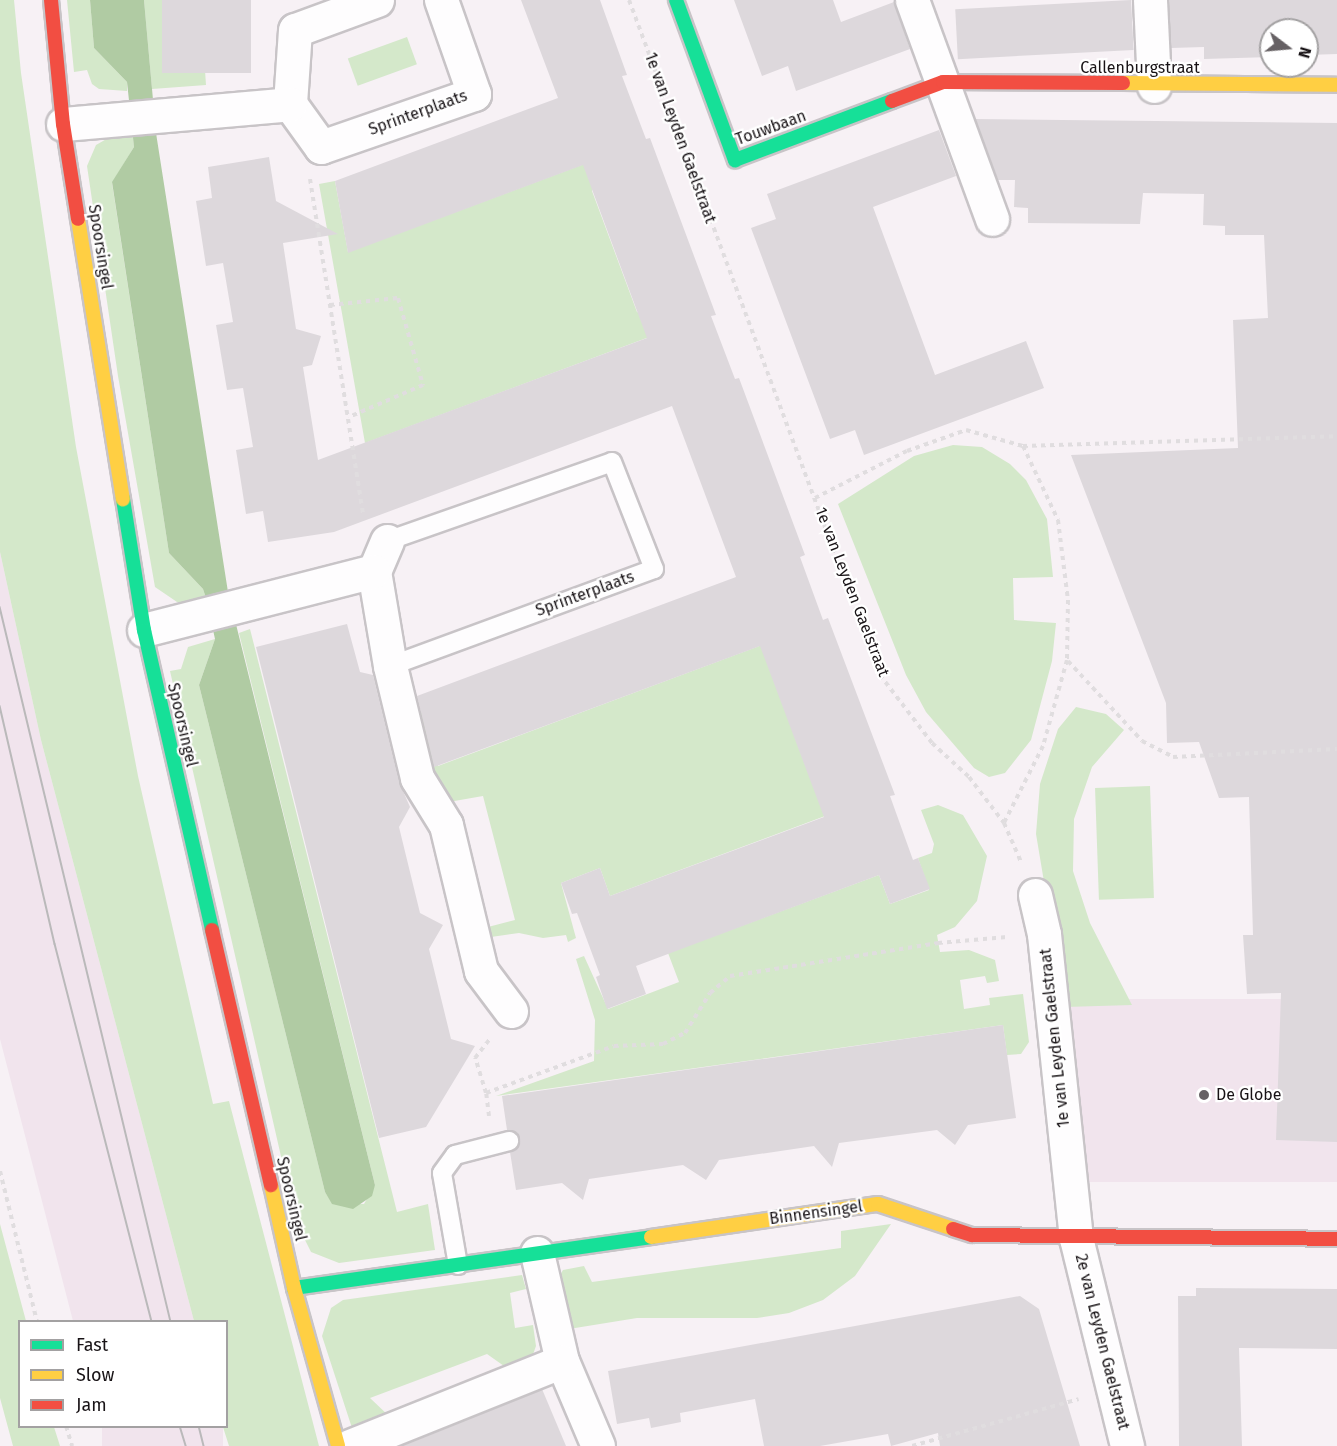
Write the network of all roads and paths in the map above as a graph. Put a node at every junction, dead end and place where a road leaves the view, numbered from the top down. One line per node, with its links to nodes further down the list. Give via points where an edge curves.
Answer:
1 (51, 0): 12 (street, Spoorsingel)
2 (377, 0): 11 (street, via 296,30)
3 (441, 0): 13 (street, Sprinterplaats, via 474,94)
4 (629, 0): 19 (path, 1e van Leyden Gaelstraat)
5 (676, 0): 8 (street, Touwbaan, via 735,160)
6 (912, 0): 8 (street)
7 (1150, 0): 10 (street)
8 (943, 82): 10 (street, Callenburgstraat); 14 (street)
9 (1337, 85): 10 (street, Callenburgstraat)
10 (1154, 86)
11 (290, 104): 12 (street); 13 (street)
12 (63, 124): 22 (street, Spoorsingel)
13 (321, 147): 15 (path, via 309,183)
14 (992, 219)
15 (330, 305): 16 (path); 16 (path, via 398,298 423,385)
16 (349, 417): 21 (path)
17 (1337, 436): 18 (path)
18 (1023, 446): 19 (path, via 966,430 907,451); 23 (path, via 1058,520 1068,600)
19 (815, 498): 26 (path, 1e van Leyden Gaelstraat, via 880,675 932,743 969,777)
20 (387, 541): 21 (street, Sprinterplaats); 24 (lane, Sprinterplaats, via 612,462 654,569)
21 (374, 571): 22 (street); 24 (street)
22 (144, 630): 37 (street, Spoorsingel)
23 (1067, 660): 25 (path, via 1143,741 1173,757); 26 (path, via 1043,746)
24 (390, 666): 29 (street, via 417,778 446,825 482,971)
25 (1337, 749)
26 (1004, 824): 27 (path, 1e van Leyden Gaelstraat)
27 (1035, 895): 28 (street, 1e van Leyden Gaelstraat)
28 (1044, 934): 30 (path, via 938,943 730,976 710,993 685,1033 663,1044 614,1046); 33 (street, 1e van Leyden Gaelstraat)
29 (511, 1011): 30 (path, via 475,1058)
30 (486, 1093): 31 (path)
31 (501, 1142): 36 (lane, via 455,1155 442,1173)
32 (0, 1171): 38 (path)
33 (1077, 1238): 34 (street, Binnensingel); 35 (street, Binnensingel, via 972,1235 878,1204); 40 (street, 2e van Leyden Gaelstraat)
34 (1337, 1239)
35 (537, 1253): 36 (street, Binnensingel); 39 (street)
36 (458, 1265): 37 (street, Binnensingel)
37 (294, 1288): 43 (street, Spoorsingel)
38 (37, 1320)
39 (562, 1361): 44 (street); 45 (street)
40 (1115, 1394): 46 (path, via 1068,1401); 47 (street, 2e van Leyden Gaelstraat)
41 (67, 1428): 42 (path)
42 (72, 1446)
43 (338, 1446)
44 (350, 1446)
45 (598, 1446)
46 (912, 1446)
47 (1127, 1446)

